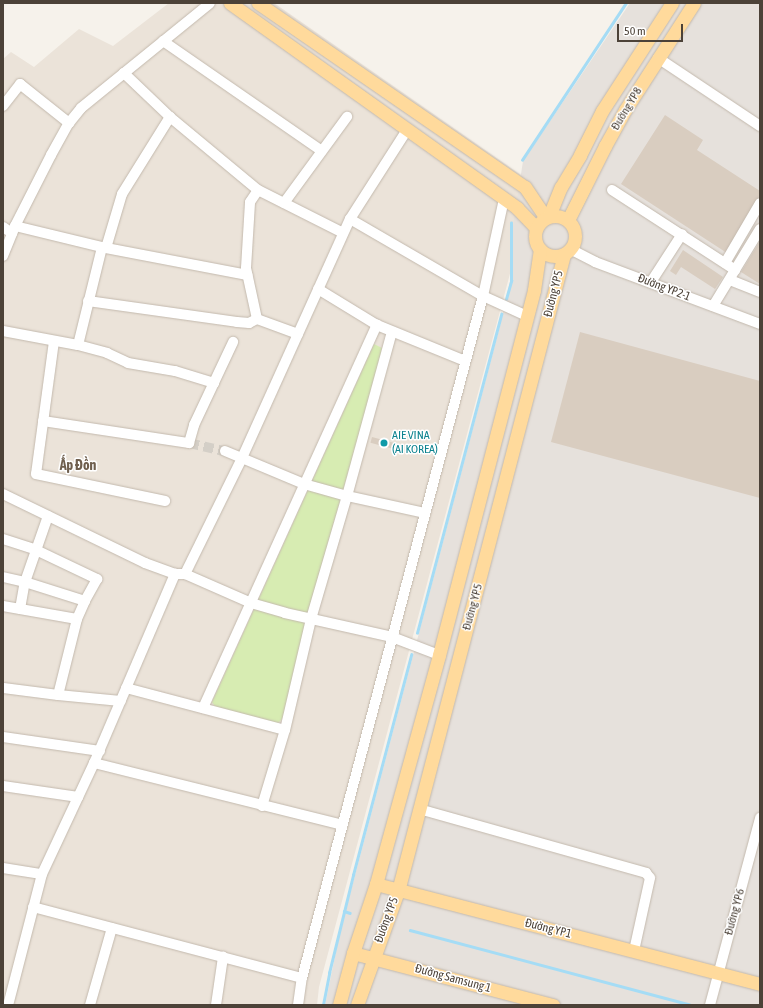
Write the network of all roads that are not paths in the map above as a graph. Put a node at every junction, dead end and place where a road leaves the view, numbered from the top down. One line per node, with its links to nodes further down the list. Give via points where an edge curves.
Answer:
1 (210, 3): 6 (street)
2 (230, 3): 14 (main road)
3 (258, 3): 21 (main road, via 525,187)
4 (672, 3): 21 (main road, Đường YP8, via 610,98 560,187)
5 (694, 3): 7 (main road, Đường YP8)
6 (163, 41): 8 (street); 15 (street)
7 (658, 58): 13 (street); 23 (main road, Đường YP8, via 605,146)
8 (124, 73): 11 (street); 12 (street, via 82,108)
9 (3, 106): 12 (street, via 20,84)
10 (347, 116): 15 (street)
11 (170, 117): 16 (street); 29 (street, via 122,194)
12 (69, 124): 25 (street)
13 (760, 126)
14 (407, 130): 18 (main road); 22 (street)
15 (322, 151): 19 (street)
16 (258, 190): 19 (street); 35 (street, via 250,202)
17 (612, 190): 28 (street)
18 (504, 199): 24 (main road, via 522,212); 40 (street)
19 (284, 203): 27 (street)
20 (760, 203): 33 (street)
21 (547, 217): 23 (main road, via 560,216); 24 (main road)
22 (350, 219): 27 (street); 40 (street)
23 (568, 220): 31 (main road, via 575,234 575,241)
24 (536, 228): 30 (main road, via 535,238)
25 (10, 229): 29 (street); 32 (street)
26 (760, 229): 34 (street)
27 (343, 233): 38 (street)
28 (682, 234): 33 (street); 37 (street)
29 (104, 248): 35 (street); 41 (street)
30 (540, 249): 31 (main road, via 549,255 559,256); 43 (main road, Đường YP5, via 537,275)
31 (567, 252): 37 (street, Đường YP2-1); 77 (main road, Đường YP5)
32 (3, 256)
33 (725, 263): 34 (street)
34 (735, 270): 36 (street)
35 (247, 275): 44 (street)
36 (730, 280): 39 (street); 42 (street)
37 (651, 282): 42 (street, Đường YP2-1)
38 (318, 289): 46 (street); 49 (street)
39 (760, 292)
40 (483, 296): 43 (street); 53 (street)
41 (88, 301): 44 (street, via 238,322 249,323); 52 (street)
42 (713, 306): 45 (street, Đường YP2-1)
43 (527, 316): 76 (main road, Đường YP5)
44 (257, 319): 49 (street)
45 (760, 324)
46 (377, 325): 48 (street); 58 (street)
47 (3, 331): 50 (street)
48 (392, 332): 53 (street); 60 (street)
49 (298, 334): 57 (street)
50 (54, 341): 52 (street); 55 (street)
51 (233, 342): 54 (street)
52 (78, 345): 54 (street, via 107,353 128,363 175,371)
53 (465, 361): 62 (street)
54 (214, 382): 55 (street, via 194,425 189,443)
55 (43, 421): 61 (street, via 36,474)
56 (225, 451): 57 (street)
57 (242, 458): 58 (street); 66 (street)
58 (304, 484): 60 (street); 70 (street)
59 (3, 494): 63 (street)
60 (347, 496): 62 (street); 74 (street)
61 (165, 501)
62 (425, 513): 75 (street)
63 (48, 516): 65 (street); 66 (street, via 145,563)
64 (3, 539): 65 (street)
65 (36, 550): 68 (street); 69 (street, via 97,579)
66 (180, 574): 70 (street); 79 (street)
67 (3, 577): 68 (street)
68 (25, 582): 69 (street); 72 (street)
69 (85, 601): 73 (street)
70 (251, 603): 74 (street); 82 (street)
71 (3, 606): 72 (street)
72 (20, 609): 73 (street)
73 (77, 619): 80 (street)
74 (311, 619): 75 (street); 83 (street)
75 (392, 637): 76 (street); 92 (street)
76 (439, 655): 77 (main road); 95 (main road, Đường YP5)
77 (459, 661): 90 (main road, Đường YP5)
78 (3, 688): 80 (street)
79 (126, 688): 81 (street); 82 (street)
80 (58, 695): 81 (street)
81 (121, 701): 85 (street)
82 (203, 708): 83 (street)
83 (284, 730): 89 (street)
84 (3, 737): 85 (street)
85 (100, 751): 86 (street)
86 (94, 763): 88 (street); 89 (street)
87 (3, 786): 88 (street)
88 (78, 797): 94 (street)
89 (262, 806): 92 (street)
90 (420, 809): 96 (main road, Đường YP5); 99 (street, via 646,873 650,878)
91 (760, 818): 103 (street, Đường YP6)
92 (342, 826): 104 (street)
93 (3, 868): 94 (street)
94 (42, 874): 97 (street)
95 (376, 884): 96 (main road, Đường YP1); 100 (main road, Đường YP5)
96 (398, 891): 99 (main road, Đường YP1); 102 (main road, Đường YP5)
97 (33, 907): 98 (street); 106 (street)
98 (112, 928): 101 (street); 107 (street)
99 (634, 952): 103 (main road, Đường YP1)
100 (353, 953): 102 (main road, Đường Samsung 1); 110 (main road, Đường YP5)
101 (223, 958): 104 (street); 108 (street)
102 (373, 958): 111 (main road, Đường YP5); 112 (main road, Đường Samsung 1)
103 (719, 974): 105 (main road, Đường YP1); 113 (street, Đường YP6)
104 (302, 978): 109 (street)
105 (760, 984)
106 (8, 1005)
107 (90, 1005)
108 (216, 1005)
109 (298, 1005)
110 (339, 1005)
111 (357, 1005)
112 (553, 1005)
113 (710, 1005)

